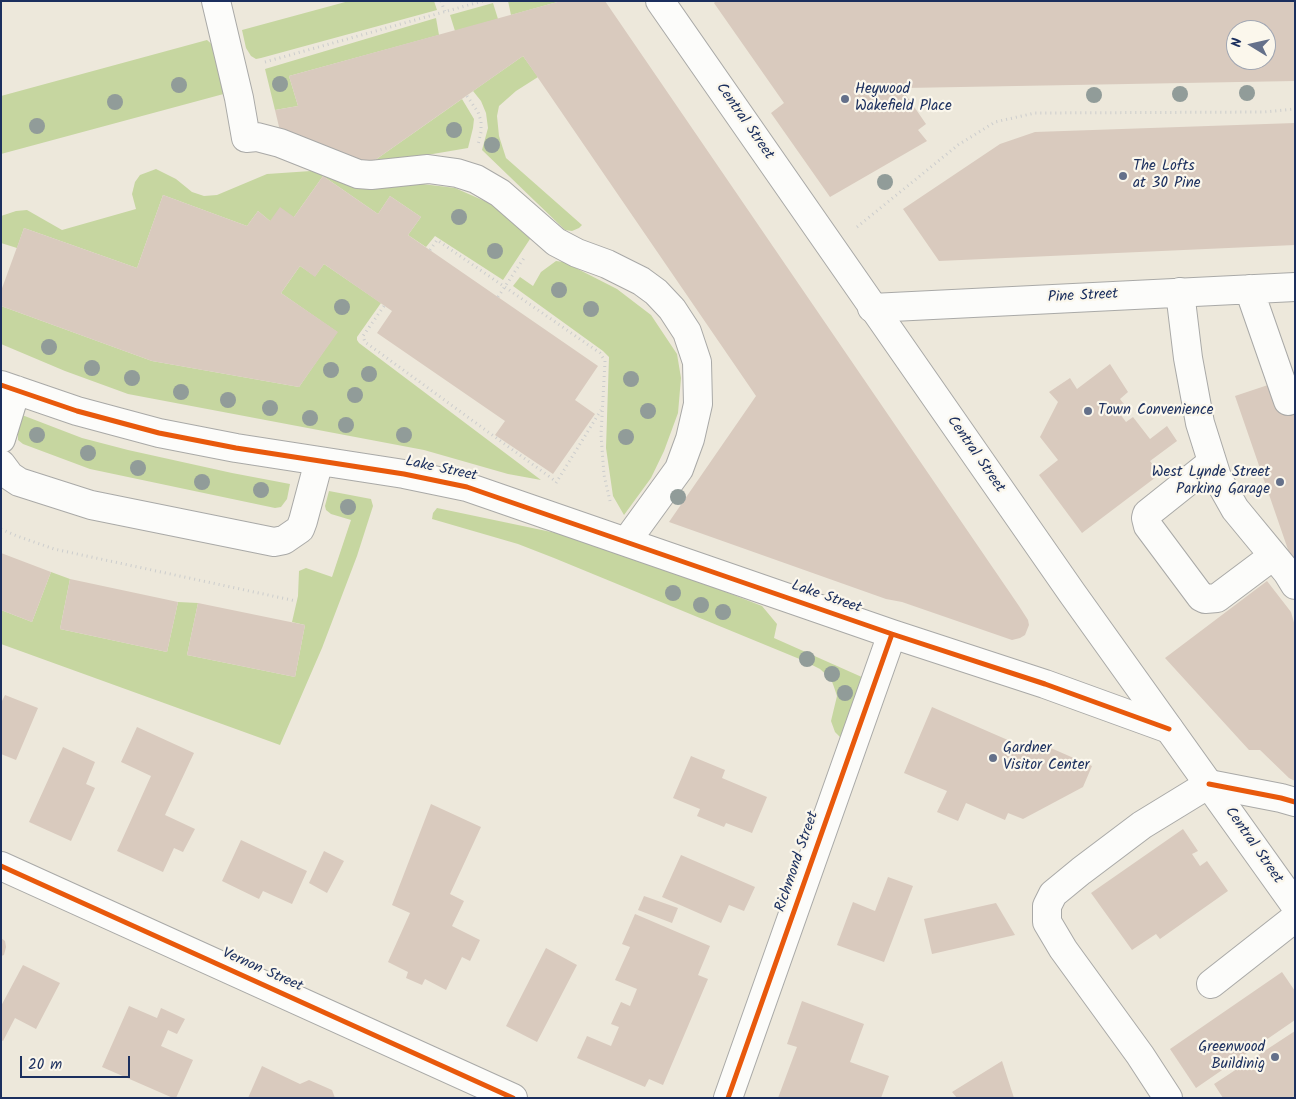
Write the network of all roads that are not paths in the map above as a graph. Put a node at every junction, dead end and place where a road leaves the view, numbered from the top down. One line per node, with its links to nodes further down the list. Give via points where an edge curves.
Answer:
1 (216, 1): 13 (street, via 246,138 257,137 280,143 358,174 428,169 468,177 500,193 556,242 641,281 672,309 687,332 698,362 698,404 679,469)
2 (660, 1): 6 (street, Central Street)
3 (1295, 287): 4 (street, Pine Street)
4 (1258, 289): 5 (street, Pine Street); 8 (street)
5 (1180, 292): 6 (street, Pine Street); 11 (street, via 1194,391)
6 (872, 308): 17 (street, Central Street)
7 (8, 388): 9 (street); 10 (street, Lake Street, via 141,429)
8 (1291, 388)
9 (1, 438)
10 (319, 461): 12 (street, via 300,529 284,540 274,542 59,496 19,482); 13 (street, Lake Street, via 467,487)
11 (1212, 463): 14 (street, via 1234,509); 14 (street, via 1147,514 1148,526 1205,599 1217,598)
12 (1, 464)
13 (622, 540): 16 (street, Lake Street)
14 (1274, 556): 15 (street)
15 (1295, 585)
16 (892, 634): 17 (street, Lake Street); 25 (street, Richmond Street)
17 (1169, 729): 18 (street, Central Street)
18 (1209, 784): 19 (street); 21 (street, Central Street); 26 (street, via 1142,825 1053,894 1047,906 1047,922 1063,949)
19 (1295, 802)
20 (1, 866): 24 (street, Vernon Street)
21 (1295, 905)
22 (1295, 918): 23 (street)
23 (1211, 984)
24 (513, 1098)
25 (728, 1098)
26 (1168, 1098)

